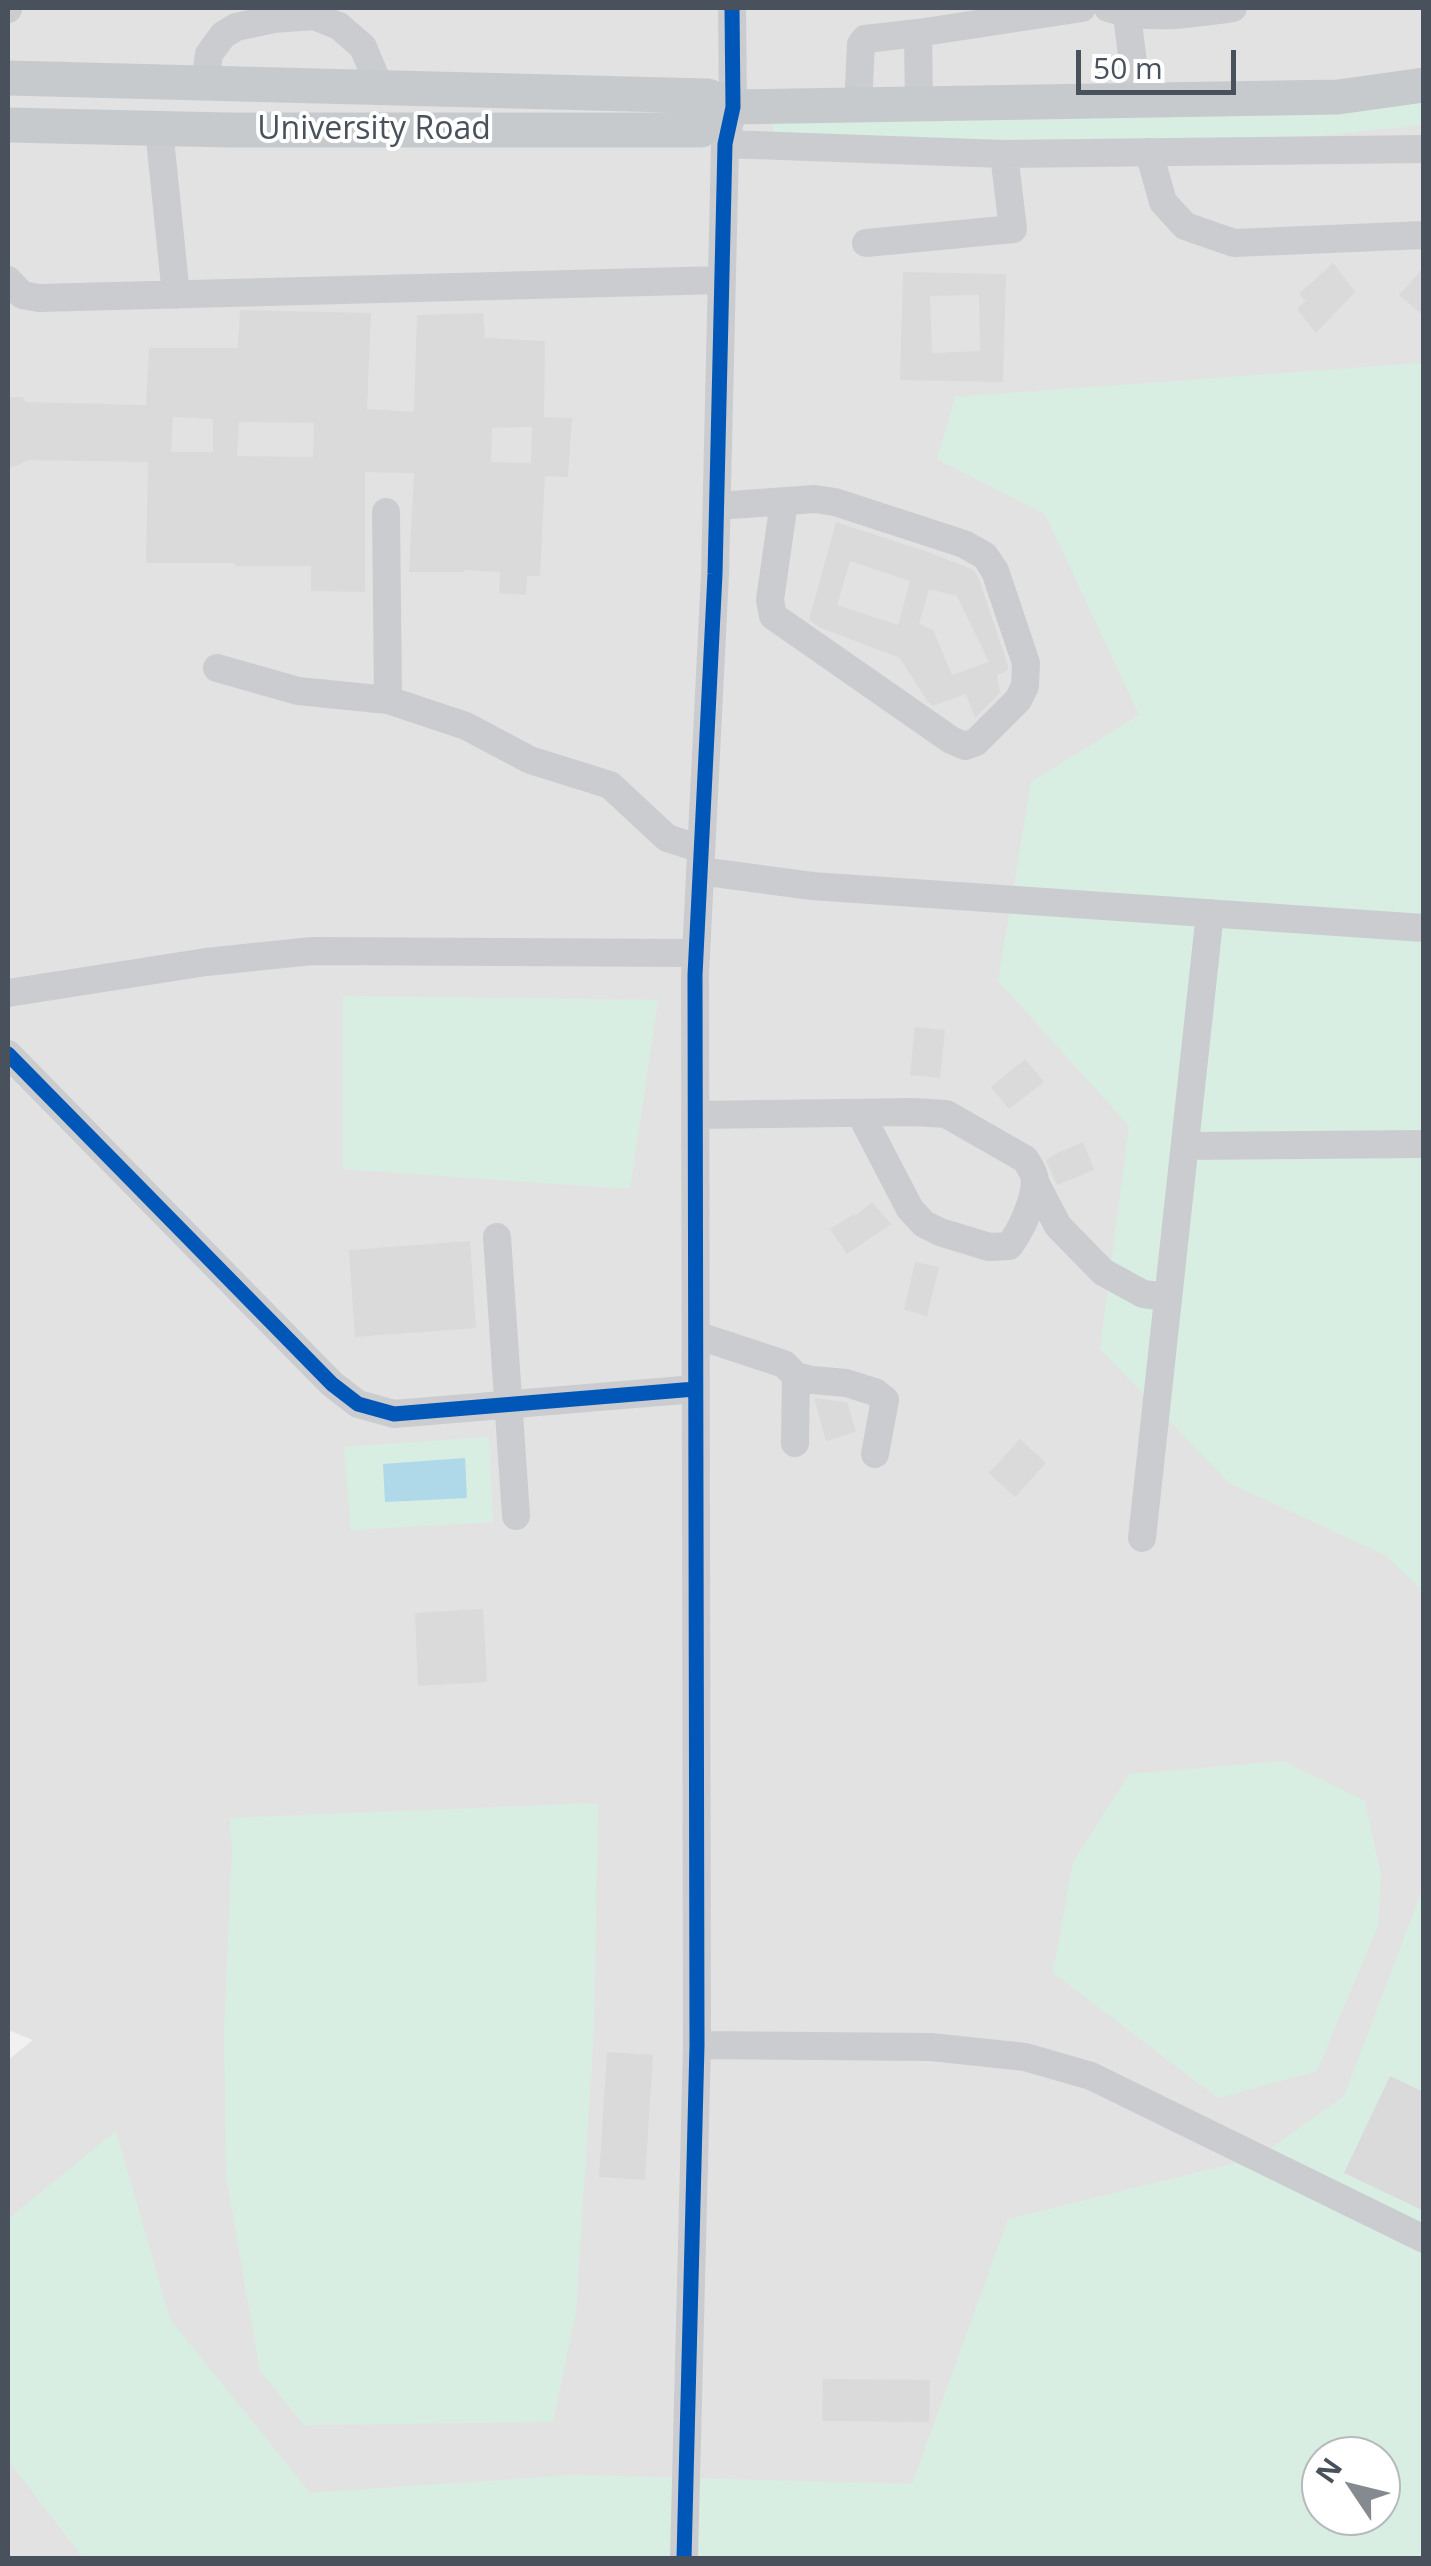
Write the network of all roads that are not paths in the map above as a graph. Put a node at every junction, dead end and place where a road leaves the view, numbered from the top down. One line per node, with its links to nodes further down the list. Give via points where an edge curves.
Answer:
1 (732, 8): 13 (street)
2 (1082, 8): 5 (street)
3 (1233, 8): 4 (street, via 1152,15)
4 (1120, 10): 10 (street)
5 (918, 34): 11 (street); 12 (street, via 865,39)
6 (8, 78): 7 (main road, University Road)
7 (205, 83): 9 (main road, University Road); 9 (street, via 209,54 236,27 314,16 363,47)
8 (1424, 85): 10 (main road, University Road, via 1338,97)
9 (380, 88): 13 (main road, University Road, via 708,96)
10 (1138, 100): 11 (main road, University Road)
11 (919, 104): 12 (main road, University Road)
12 (858, 105): 13 (main road, University Road)
13 (732, 107): 15 (main road, University Road, via 701,130); 16 (street)
14 (8, 126): 15 (main road, University Road)
15 (159, 129): 24 (street)
16 (725, 144): 19 (street); 23 (street)
17 (1424, 148): 18 (street)
18 (1149, 152): 19 (street); 20 (street, via 1163,202 1185,226 1234,243)
19 (1004, 154): 21 (street, via 1014,229)
20 (1424, 235)
21 (866, 243)
22 (8, 280): 24 (street, via 22,295 39,298)
23 (722, 280): 24 (street); 26 (street)
24 (176, 294)
25 (784, 502): 25 (street, via 835,502 984,556 1026,663 1018,700 976,742 951,740 773,616); 26 (street)
26 (717, 506): 30 (street)
27 (386, 512): 29 (street)
28 (217, 668): 29 (street, via 298,691)
29 (388, 700): 30 (street, via 466,726 530,760 610,785)
30 (701, 860): 31 (street, via 812,886); 33 (street)
31 (1210, 913): 32 (street); 39 (street)
32 (1424, 928)
33 (696, 953): 34 (street, via 312,951); 37 (street)
34 (8, 993)
35 (8, 1054): 46 (street, via 358,1404 394,1414)
36 (860, 1112): 37 (street); 40 (street, via 946,1114 1025,1158); 40 (street, via 910,1209 940,1232 1009,1246 1022,1230)
37 (695, 1116): 43 (street)
38 (1424, 1144): 39 (street)
39 (1185, 1146): 42 (street)
40 (1035, 1182): 42 (street, via 1058,1226 1103,1272 1142,1294)
41 (496, 1237): 46 (street)
42 (1168, 1297): 50 (street)
43 (696, 1335): 44 (street, via 784,1364); 45 (street)
44 (796, 1376): 47 (street); 48 (street, via 846,1383 886,1400)
45 (695, 1389): 46 (street); 51 (street)
46 (508, 1405): 49 (street)
47 (795, 1443)
48 (876, 1454)
49 (516, 1516)
50 (1142, 1538)
51 (697, 2045): 52 (street, via 930,2046 1025,2057 1091,2076); 53 (street)
52 (1424, 2239)
53 (684, 2558)

